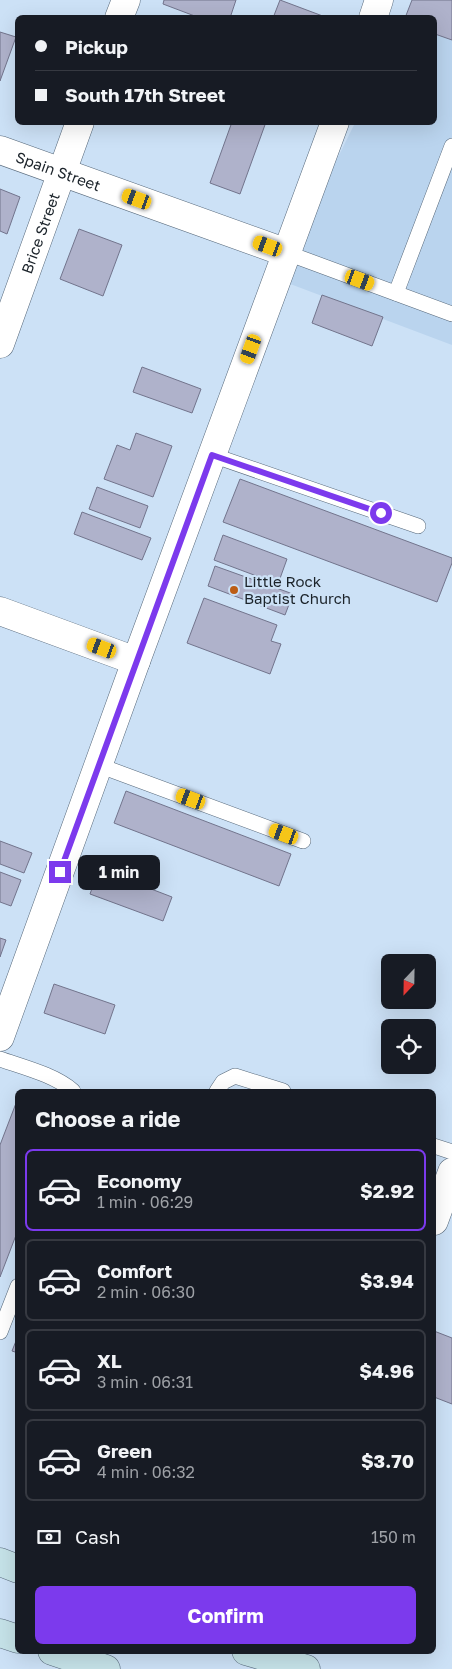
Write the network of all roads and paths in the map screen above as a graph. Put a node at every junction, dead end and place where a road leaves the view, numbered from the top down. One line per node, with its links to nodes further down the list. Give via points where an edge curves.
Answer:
1 (126, 0): 3 (street)
2 (380, 0): 4 (street)
3 (120, 15)
4 (374, 15)
5 (79, 125): 9 (street, Brice Street)
6 (333, 125): 10 (street)
7 (452, 146): 11 (lane)
8 (0, 150): 9 (street, Spain Street)
9 (62, 172): 10 (street, Spain Street); 13 (street, Brice Street)
10 (287, 253): 11 (lane); 14 (street)
11 (396, 293): 12 (lane)
12 (452, 314)
13 (0, 344)
14 (212, 455): 15 (lane); 17 (street)
15 (418, 526)
16 (0, 612): 17 (street)
17 (136, 660): 18 (street)
18 (98, 764): 19 (lane); 20 (street)
19 (303, 841)
20 (0, 1038)
21 (0, 1059): 22 (lane, via 42,1074)
22 (71, 1089)
23 (218, 1089): 24 (lane, via 223,1082 235,1076)
24 (277, 1089)
25 (436, 1147): 26 (lane)
26 (452, 1152)
27 (452, 1172): 28 (street)
28 (436, 1216)
29 (15, 1294): 30 (lane)
30 (0, 1332)
31 (0, 1562): 32 (street)
32 (15, 1567)
33 (0, 1633): 34 (street)
34 (15, 1638)
35 (61, 1654): 37 (street)
36 (259, 1657): 38 (street)
37 (106, 1669)
38 (306, 1669)

